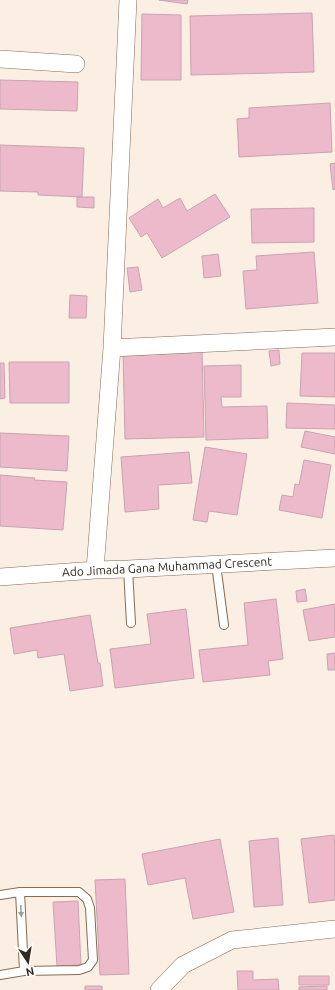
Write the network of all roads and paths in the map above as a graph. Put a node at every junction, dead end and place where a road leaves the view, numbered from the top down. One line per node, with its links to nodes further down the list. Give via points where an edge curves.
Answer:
1 (128, 0): 5 (street)
2 (0, 59): 3 (street)
3 (76, 64)
4 (335, 337): 5 (street)
5 (112, 348): 9 (street)
6 (335, 558): 7 (street, Ado Jimada Gana Muhammad Crescent)
7 (216, 564): 8 (street, Ado Jimada Gana Muhammad Crescent); 12 (lane)
8 (128, 569): 9 (street, Ado Jimada Gana Muhammad Crescent); 11 (lane)
9 (95, 570): 10 (street, Ado Jimada Gana Muhammad Crescent)
10 (0, 577)
11 (130, 623)
12 (224, 626)
13 (20, 892): 14 (lane); 16 (lane, one-way to 16); 16 (lane, via 80,892 90,908 93,960 88,967 79,970)
14 (0, 895)
15 (335, 928): 18 (street, via 232,940 183,965)
16 (24, 971): 17 (lane)
17 (0, 975)
18 (159, 990)

